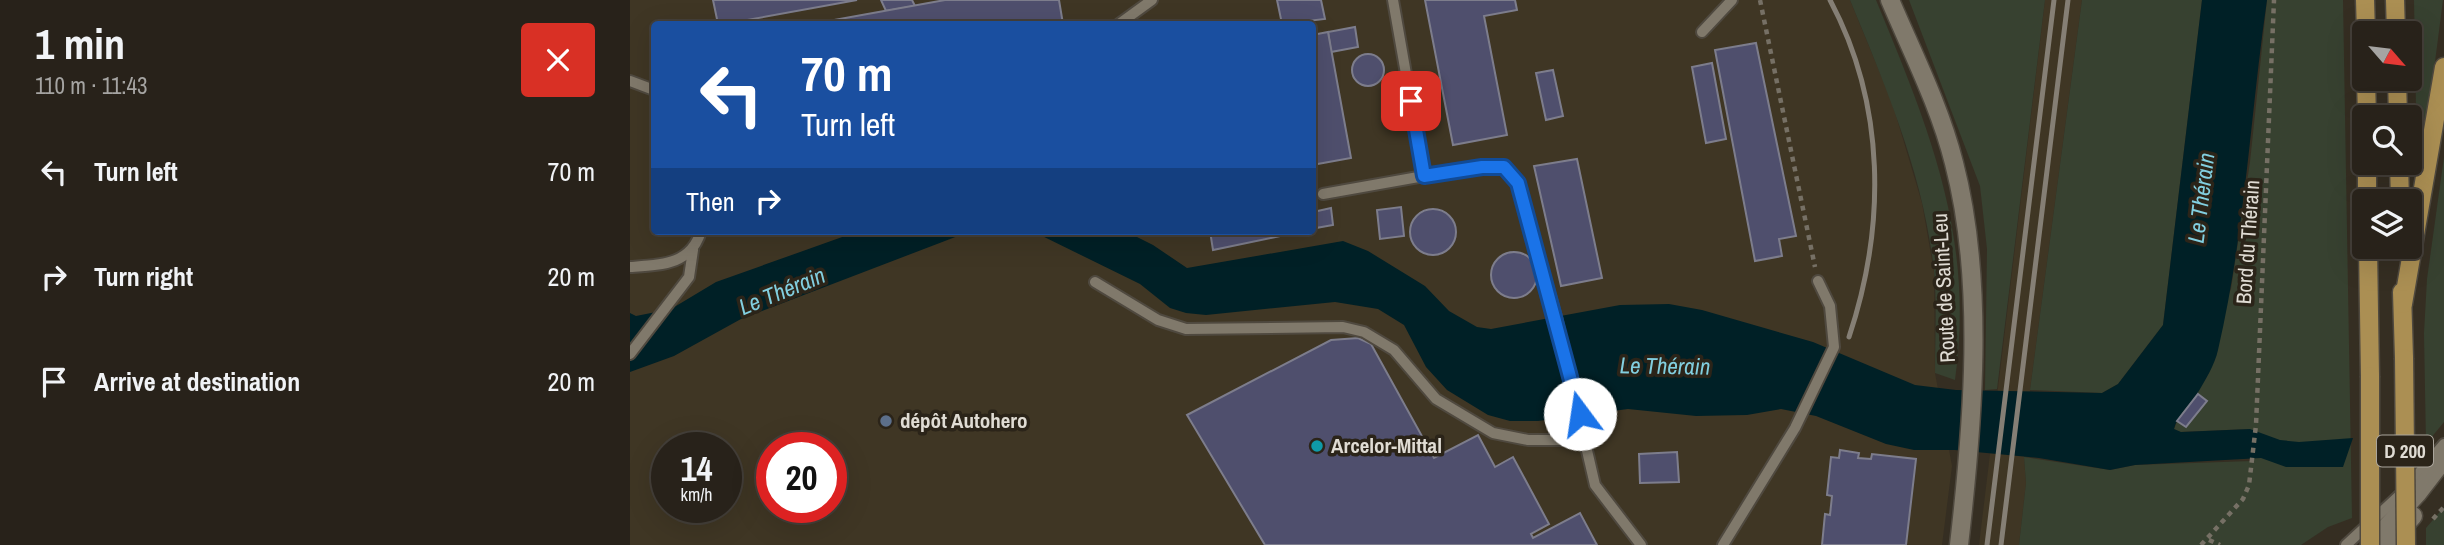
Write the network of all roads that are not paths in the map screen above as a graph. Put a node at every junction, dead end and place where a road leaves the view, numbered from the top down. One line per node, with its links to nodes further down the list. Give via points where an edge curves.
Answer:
1 (1152, 0): 7 (lane)
2 (1393, 0): 14 (lane)
3 (1732, 0): 10 (lane)
4 (1890, 0): 31 (street, Route de Saint-Leu, via 1940,118 1960,189 1971,278 1971,384)
5 (2365, 0): 8 (main road)
6 (2395, 0): 9 (main road)
7 (1123, 21)
8 (2366, 21)
9 (2396, 21)
10 (1702, 32)
11 (2444, 67): 23 (main road)
12 (630, 81): 13 (lane)
13 (651, 89)
14 (1424, 176): 15 (lane); 25 (lane, via 1504,167 1518,183)
15 (1323, 194)
16 (699, 235): 17 (lane)
17 (693, 250): 20 (lane, via 675,262); 24 (lane, via 689,277)
18 (2368, 259): 33 (main road, D 200, bridge)
19 (2401, 259): 23 (main road, D 200)
20 (630, 267)
21 (1818, 281): 30 (lane, via 1830,306 1834,346 1795,428)
22 (1095, 282): 25 (lane, via 1157,320 1186,329 1343,327 1364,332 1394,350 1436,399 1493,433 1528,440)
23 (2403, 304): 35 (main road, D 200, bridge)
24 (630, 355)
25 (1586, 440): 29 (lane, via 1595,485)
26 (2444, 444): 32 (lane, via 2401,494)
27 (2444, 459): 33 (street)
28 (2444, 479): 34 (street)
29 (1641, 545)
30 (1723, 545)
31 (1959, 545)
32 (2346, 545)
33 (2370, 545)
34 (2388, 545)
35 (2406, 545)

